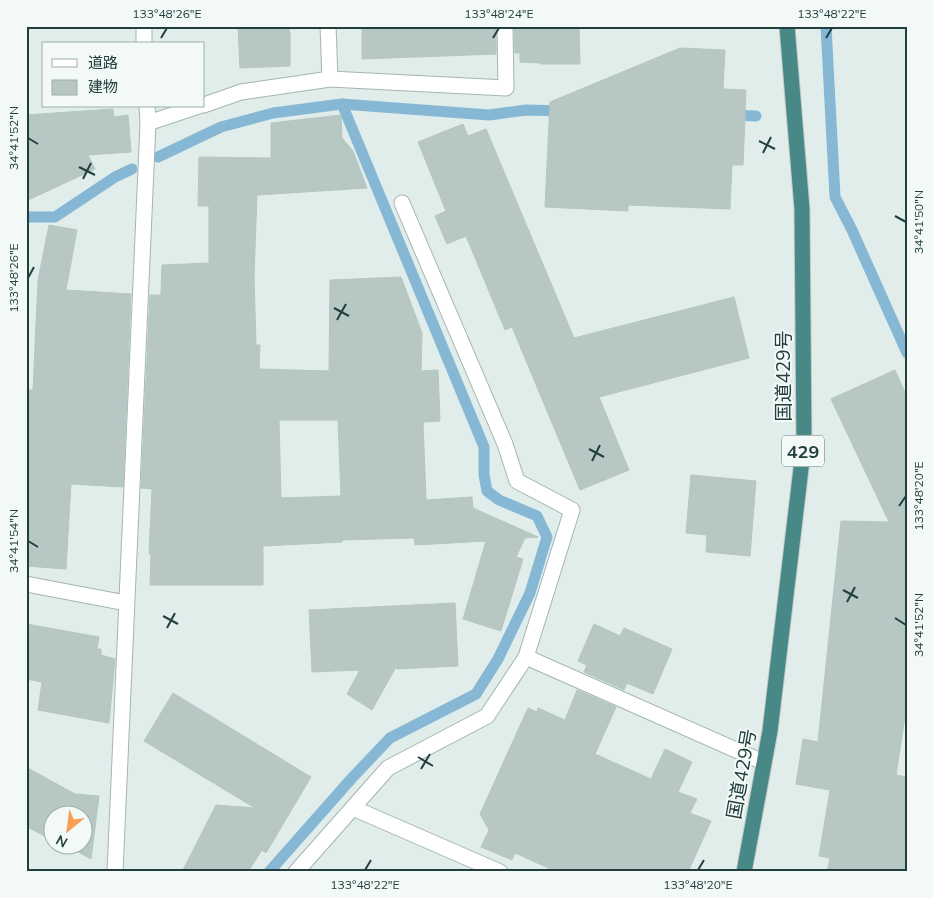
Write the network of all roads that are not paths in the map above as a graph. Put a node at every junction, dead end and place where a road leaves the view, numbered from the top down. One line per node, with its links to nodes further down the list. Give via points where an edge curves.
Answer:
1 (144, 26): 5 (street)
2 (328, 26): 6 (street)
3 (505, 26): 6 (street, via 506,88)
4 (787, 26): 15 (highway, 国道429号 / 429, via 802,209 804,443)
5 (144, 42)
6 (330, 79): 7 (street, via 241,92)
7 (205, 105)
8 (147, 108): 10 (street)
9 (193, 108): 10 (street)
10 (148, 123): 13 (street)
11 (402, 203): 14 (street, via 505,444 517,481 572,510)
12 (26, 584): 13 (street)
13 (126, 603): 17 (street)
14 (526, 657): 15 (street); 16 (street, via 486,716 388,768)
15 (764, 762): 20 (highway, 国道429号 / 429)
16 (353, 808): 18 (street); 19 (street)
17 (115, 872)
18 (296, 872)
19 (500, 872)
20 (744, 872)

